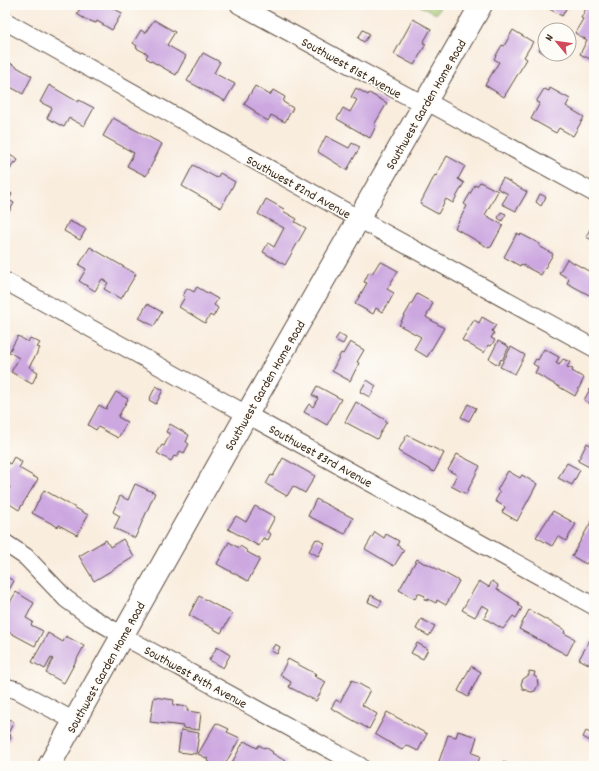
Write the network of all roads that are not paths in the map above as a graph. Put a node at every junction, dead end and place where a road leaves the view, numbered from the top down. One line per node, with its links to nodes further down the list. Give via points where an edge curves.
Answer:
1 (239, 5): 4 (street, Southwest 81st Avenue, via 409,97)
2 (481, 5): 4 (main road, Southwest Garden Home Road)
3 (5, 21): 6 (street, Southwest 82nd Avenue)
4 (425, 103): 5 (street, Southwest 81st Avenue, via 437,107); 6 (main road, Southwest Garden Home Road)
5 (594, 193)
6 (359, 219): 8 (street, Southwest 82nd Avenue); 9 (main road, Southwest Garden Home Road)
7 (5, 281): 9 (street, Southwest 83rd Avenue)
8 (594, 348)
9 (247, 414): 11 (street, Southwest 83rd Avenue); 12 (main road, Southwest Garden Home Road)
10 (5, 543): 12 (street, Southwest 84th Avenue, via 26,557 66,599)
11 (594, 606)
12 (122, 636): 14 (main road, Southwest Garden Home Road); 16 (street, Southwest 84th Avenue)
13 (5, 687): 14 (street, via 17,690)
14 (74, 721): 15 (main road, Southwest Garden Home Road)
15 (49, 766)
16 (360, 766)

